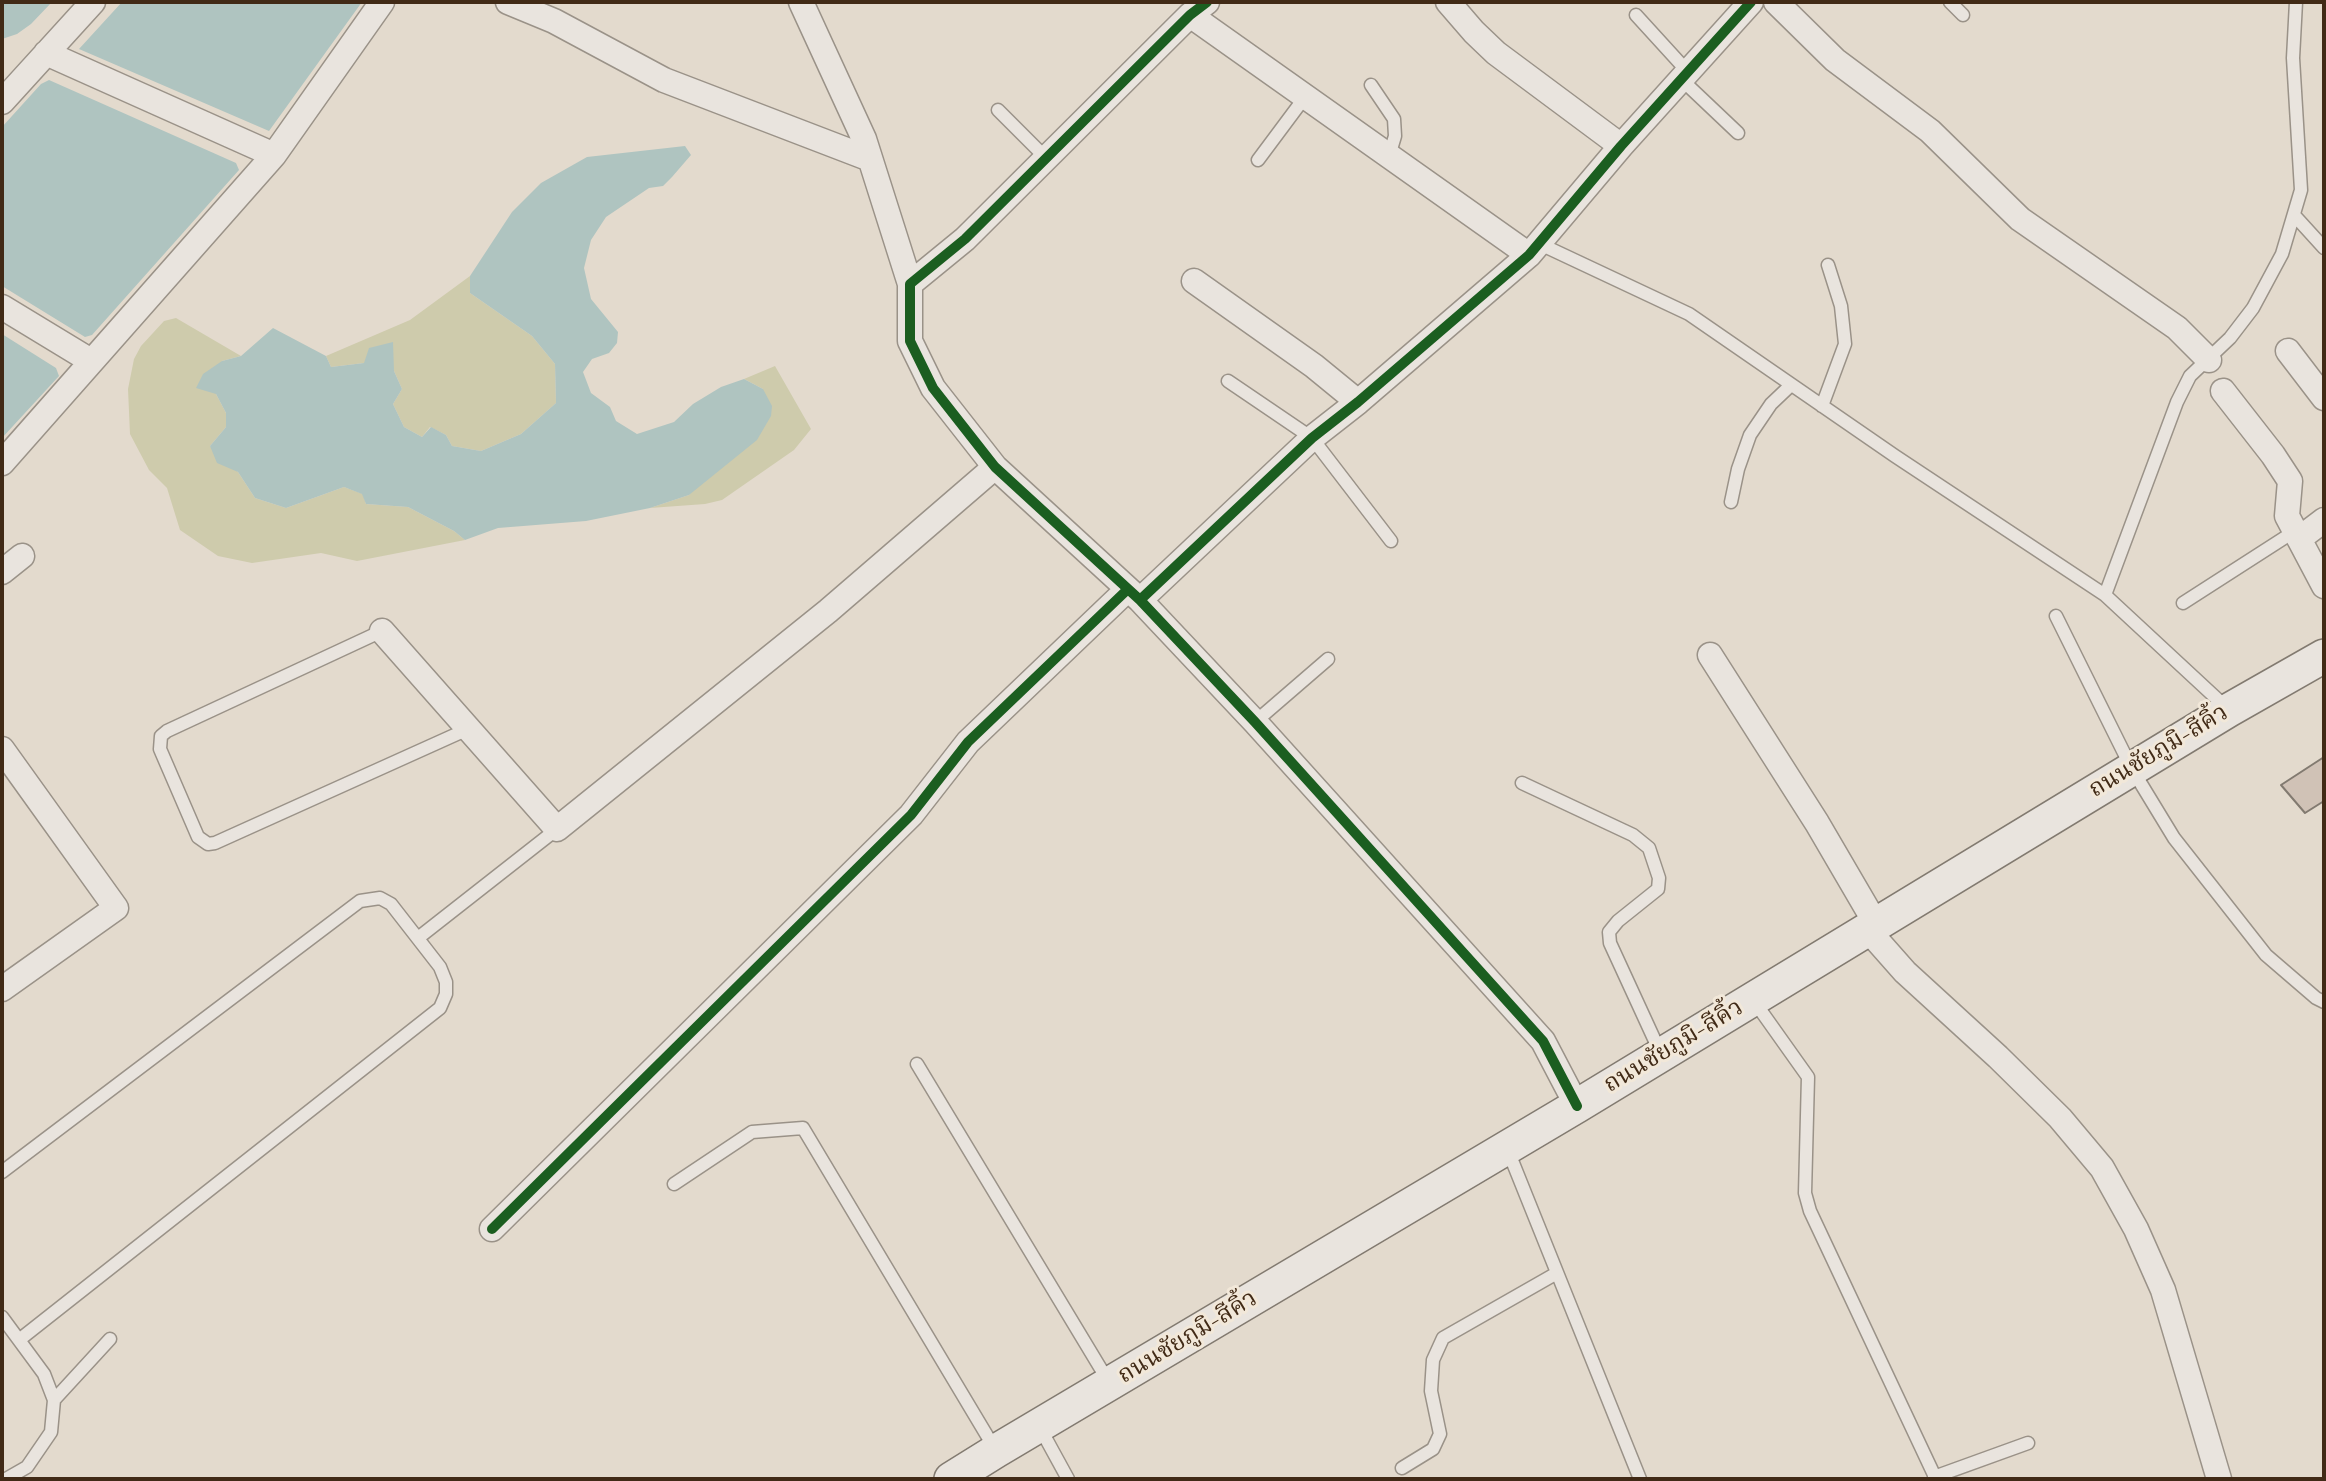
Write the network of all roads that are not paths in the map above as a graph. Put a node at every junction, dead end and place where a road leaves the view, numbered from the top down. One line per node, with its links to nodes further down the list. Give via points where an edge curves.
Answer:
1 (93, 2): 13 (street)
2 (382, 2): 21 (street)
3 (508, 2): 24 (street, via 554,21 664,80)
4 (802, 2): 24 (street)
5 (1448, 2): 20 (street, via 1496,53)
6 (1751, 2): 14 (street)
7 (1776, 2): 34 (street, via 1835,60 1930,131 2020,219 2177,328)
8 (1950, 2): 12 (lane)
9 (2297, 2): 26 (lane, via 2293,58 2301,190)
10 (1198, 9): 16 (street); 23 (street)
11 (1636, 15): 14 (lane)
12 (1963, 15)
13 (47, 53): 17 (street); 21 (street)
14 (1685, 76): 19 (lane); 20 (street)
15 (1371, 85): 22 (lane, via 1394,119)
16 (1305, 97): 22 (street); 25 (lane)
17 (2, 102)
18 (998, 110): 23 (lane)
19 (1738, 133)
20 (1621, 146): 28 (street)
21 (274, 155): 35 (street)
22 (1390, 156): 28 (street)
23 (1046, 158): 31 (street, via 965,239)
24 (870, 159): 31 (street)
25 (1258, 160)
26 (2294, 215): 27 (lane); 34 (lane, via 2282,254 2253,308)
27 (2324, 248)
28 (1534, 249): 37 (lane, via 1689,314); 40 (street)
29 (1828, 265): 41 (lane, via 1841,306 1845,344)
30 (1194, 281): 40 (street)
31 (910, 284): 44 (street, via 910,341 933,388)
32 (2, 307): 35 (street)
33 (2288, 351): 39 (street)
34 (2208, 360): 53 (lane, via 2190,376 2177,402)
35 (91, 361): 43 (street)
36 (1228, 381): 42 (lane)
37 (1791, 385): 41 (lane); 45 (lane, via 1750,435)
38 (2223, 391): 47 (street, via 2290,481 2287,516)
39 (2324, 398)
40 (1358, 402): 42 (street)
41 (1822, 406): 53 (lane)
42 (1311, 438): 48 (lane); 52 (street)
43 (2, 463)
44 (995, 467): 52 (street); 66 (street, via 828,611)
45 (1731, 502)
46 (2324, 520): 47 (street)
47 (2297, 535): 51 (street); 54 (lane)
48 (1391, 541)
49 (22, 556): 50 (street)
50 (2, 572)
51 (2324, 586)
52 (1134, 595): 61 (street); 78 (street, via 968,742 911,815)
53 (2105, 595): 60 (lane)
54 (2183, 603)
55 (2056, 616): 64 (lane)
56 (382, 631): 62 (street); 62 (lane, via 161,736 160,749 198,837 215,843)
57 (1710, 655): 67 (street, via 1817,822)
58 (2324, 656): 60 (main road, ถนนชัยภูมิ-สีคิ้ว)
59 (1328, 659): 61 (lane)
60 (2229, 710): 64 (main road, ถนนชัยภูมิ-สีคิ้ว)
61 (1255, 722): 74 (street, via 1543,1041)
62 (468, 729): 66 (street)
63 (2, 749): 69 (street, via 116,908)
64 (2132, 769): 67 (main road, ถนนชัยภูมิ-สีคิ้ว); 71 (lane, via 2174,838 2266,955)
65 (1522, 783): 72 (lane, via 1633,835 1649,848 1658,889 1618,921 1609,932 1609,943)
66 (557, 829): 68 (lane)
67 (1872, 927): 70 (main road, ถนนชัยภูมิ-สีคิ้ว); 93 (street, via 1905,972 2060,1118 2102,1168 2163,1290)
68 (418, 938): 76 (lane, via 391,904 380,898 360,901); 82 (lane, via 446,982 440,1008)
69 (6, 976)
70 (1752, 999): 72 (main road, ถนนชัยภูมิ-สีคิ้ว); 89 (lane, via 1808,1077 1805,1193 1810,1211)
71 (2324, 1002)
72 (1661, 1054): 74 (main road, ถนนชัยภูมิ-สีคิ้ว)
73 (917, 1064): 83 (lane)
74 (1577, 1105): 75 (main road, ถนนชัยภูมิ-สีคิ้ว)
75 (1507, 1148): 79 (lane); 83 (main road, ถนนชัยภูมิ-สีคิ้ว)
76 (2, 1172)
77 (674, 1184): 87 (lane, via 752,1132 803,1128)
78 (492, 1229)
79 (1557, 1273): 88 (lane, via 1443,1338 1433,1360 1431,1391 1440,1434 1433,1449); 92 (lane)
80 (2, 1317): 82 (lane)
81 (110, 1339): 84 (lane)
82 (19, 1340): 84 (lane, via 44,1374)
83 (1110, 1384): 85 (main road, ถนนชัยภูมิ-สีคิ้ว)
84 (54, 1401): 90 (lane, via 51,1432 27,1467)
85 (1039, 1425): 87 (main road, ถนนชัยภูมิ-สีคิ้ว); 91 (lane)
86 (2028, 1443): 89 (lane)
87 (975, 1467)
88 (1402, 1468)
89 (1935, 1478)
90 (6, 1479)
91 (1068, 1479)
92 (1640, 1479)
93 (2219, 1479)

